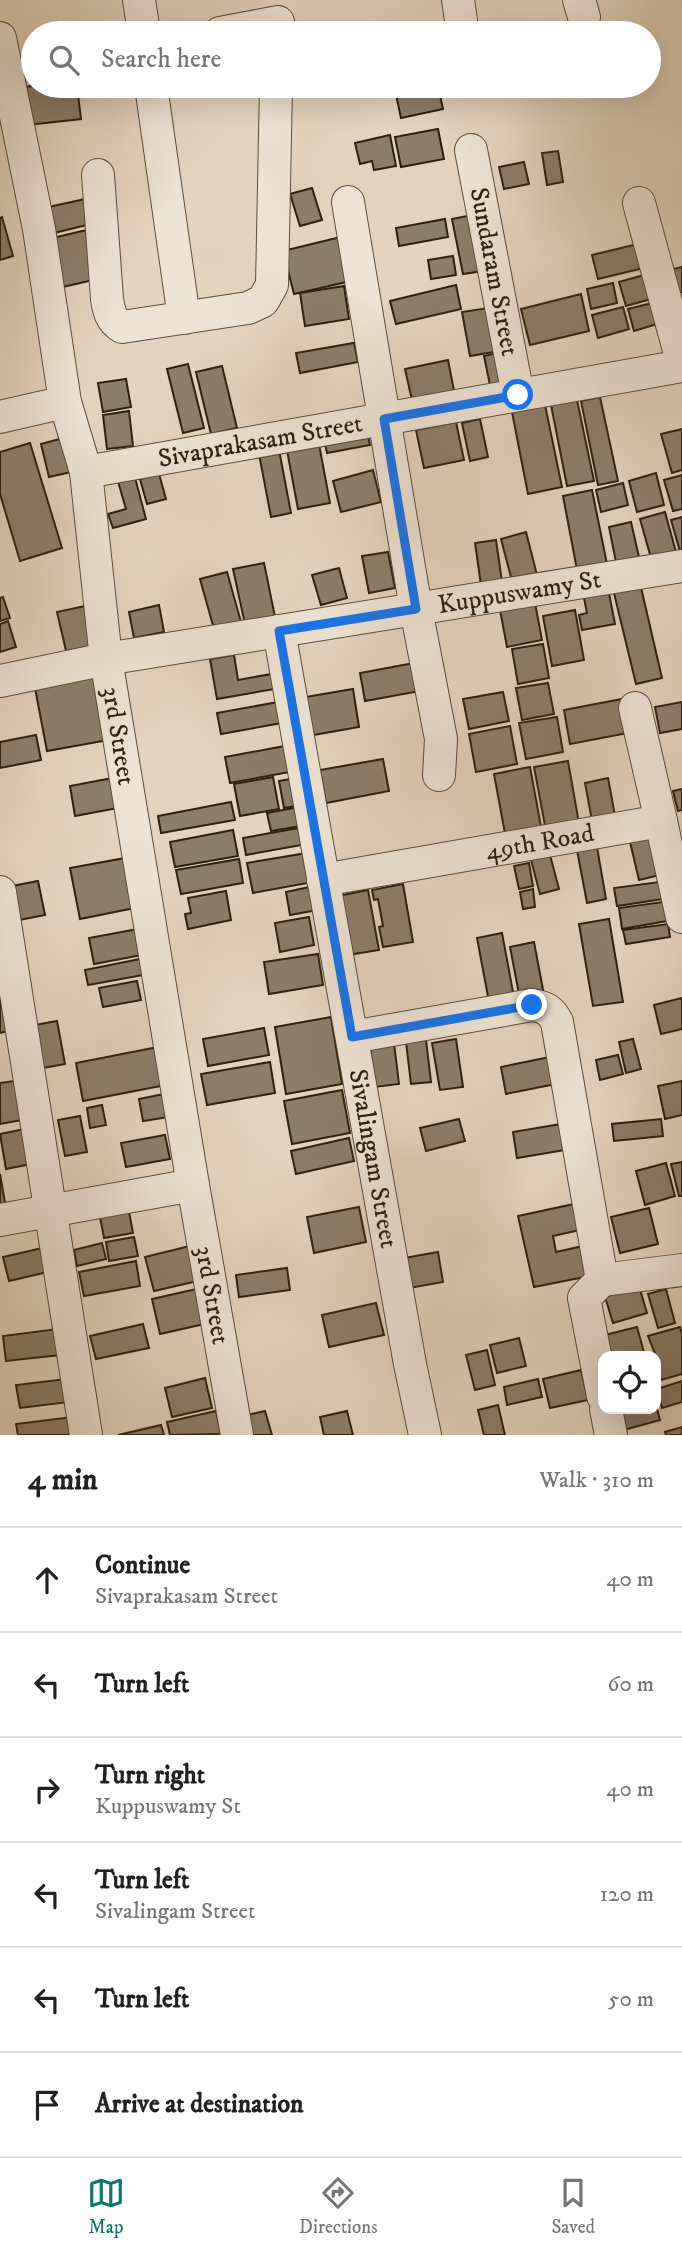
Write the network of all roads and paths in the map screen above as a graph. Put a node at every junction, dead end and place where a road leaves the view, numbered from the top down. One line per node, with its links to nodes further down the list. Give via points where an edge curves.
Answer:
1 (139, 0): 2 (street)
2 (142, 21)
3 (0, 38): 13 (street, 3rd Street, via 39,229)
4 (153, 98): 10 (street)
5 (276, 98): 10 (street, via 272,285 263,301 248,308)
6 (471, 150): 12 (street, Sundaram Street)
7 (98, 175): 10 (street, via 110,315 122,327)
8 (348, 202): 15 (street)
9 (639, 203): 11 (street)
10 (184, 318)
11 (682, 363): 12 (street, Sivaprakasam Street)
12 (518, 395): 15 (street, Sivaprakasam Street)
13 (65, 401): 14 (street); 16 (street, 3rd Street)
14 (0, 417)
15 (384, 419): 16 (street, Sivaprakasam Street); 18 (street)
16 (86, 472): 20 (street, 3rd Street)
17 (682, 566): 18 (street, Kuppuswamy St)
18 (416, 609): 19 (street, Kuppuswamy St); 23 (street, via 441,740)
19 (279, 631): 20 (street, Kuppuswamy St); 25 (street, Sivalingam Street)
20 (106, 659): 21 (street, Kuppuswamy St); 29 (street, 3rd Street)
21 (0, 681)
22 (635, 708): 24 (street)
23 (439, 775)
24 (661, 821): 25 (street, 49th Road); 27 (street)
25 (323, 880): 28 (street, Sivalingam Street)
26 (0, 892): 30 (street)
27 (682, 917)
28 (352, 1037): 33 (street, via 532,1005 552,1012); 38 (street, Sivalingam Street)
29 (193, 1185): 30 (street); 37 (street, 3rd Street)
30 (51, 1212): 31 (street); 36 (street)
31 (0, 1220)
32 (682, 1270): 33 (street)
33 (601, 1280): 34 (street, via 584,1298)
34 (598, 1370)
35 (607, 1414): 39 (street)
36 (86, 1435)
37 (237, 1435)
38 (425, 1435)
39 (611, 1435)

